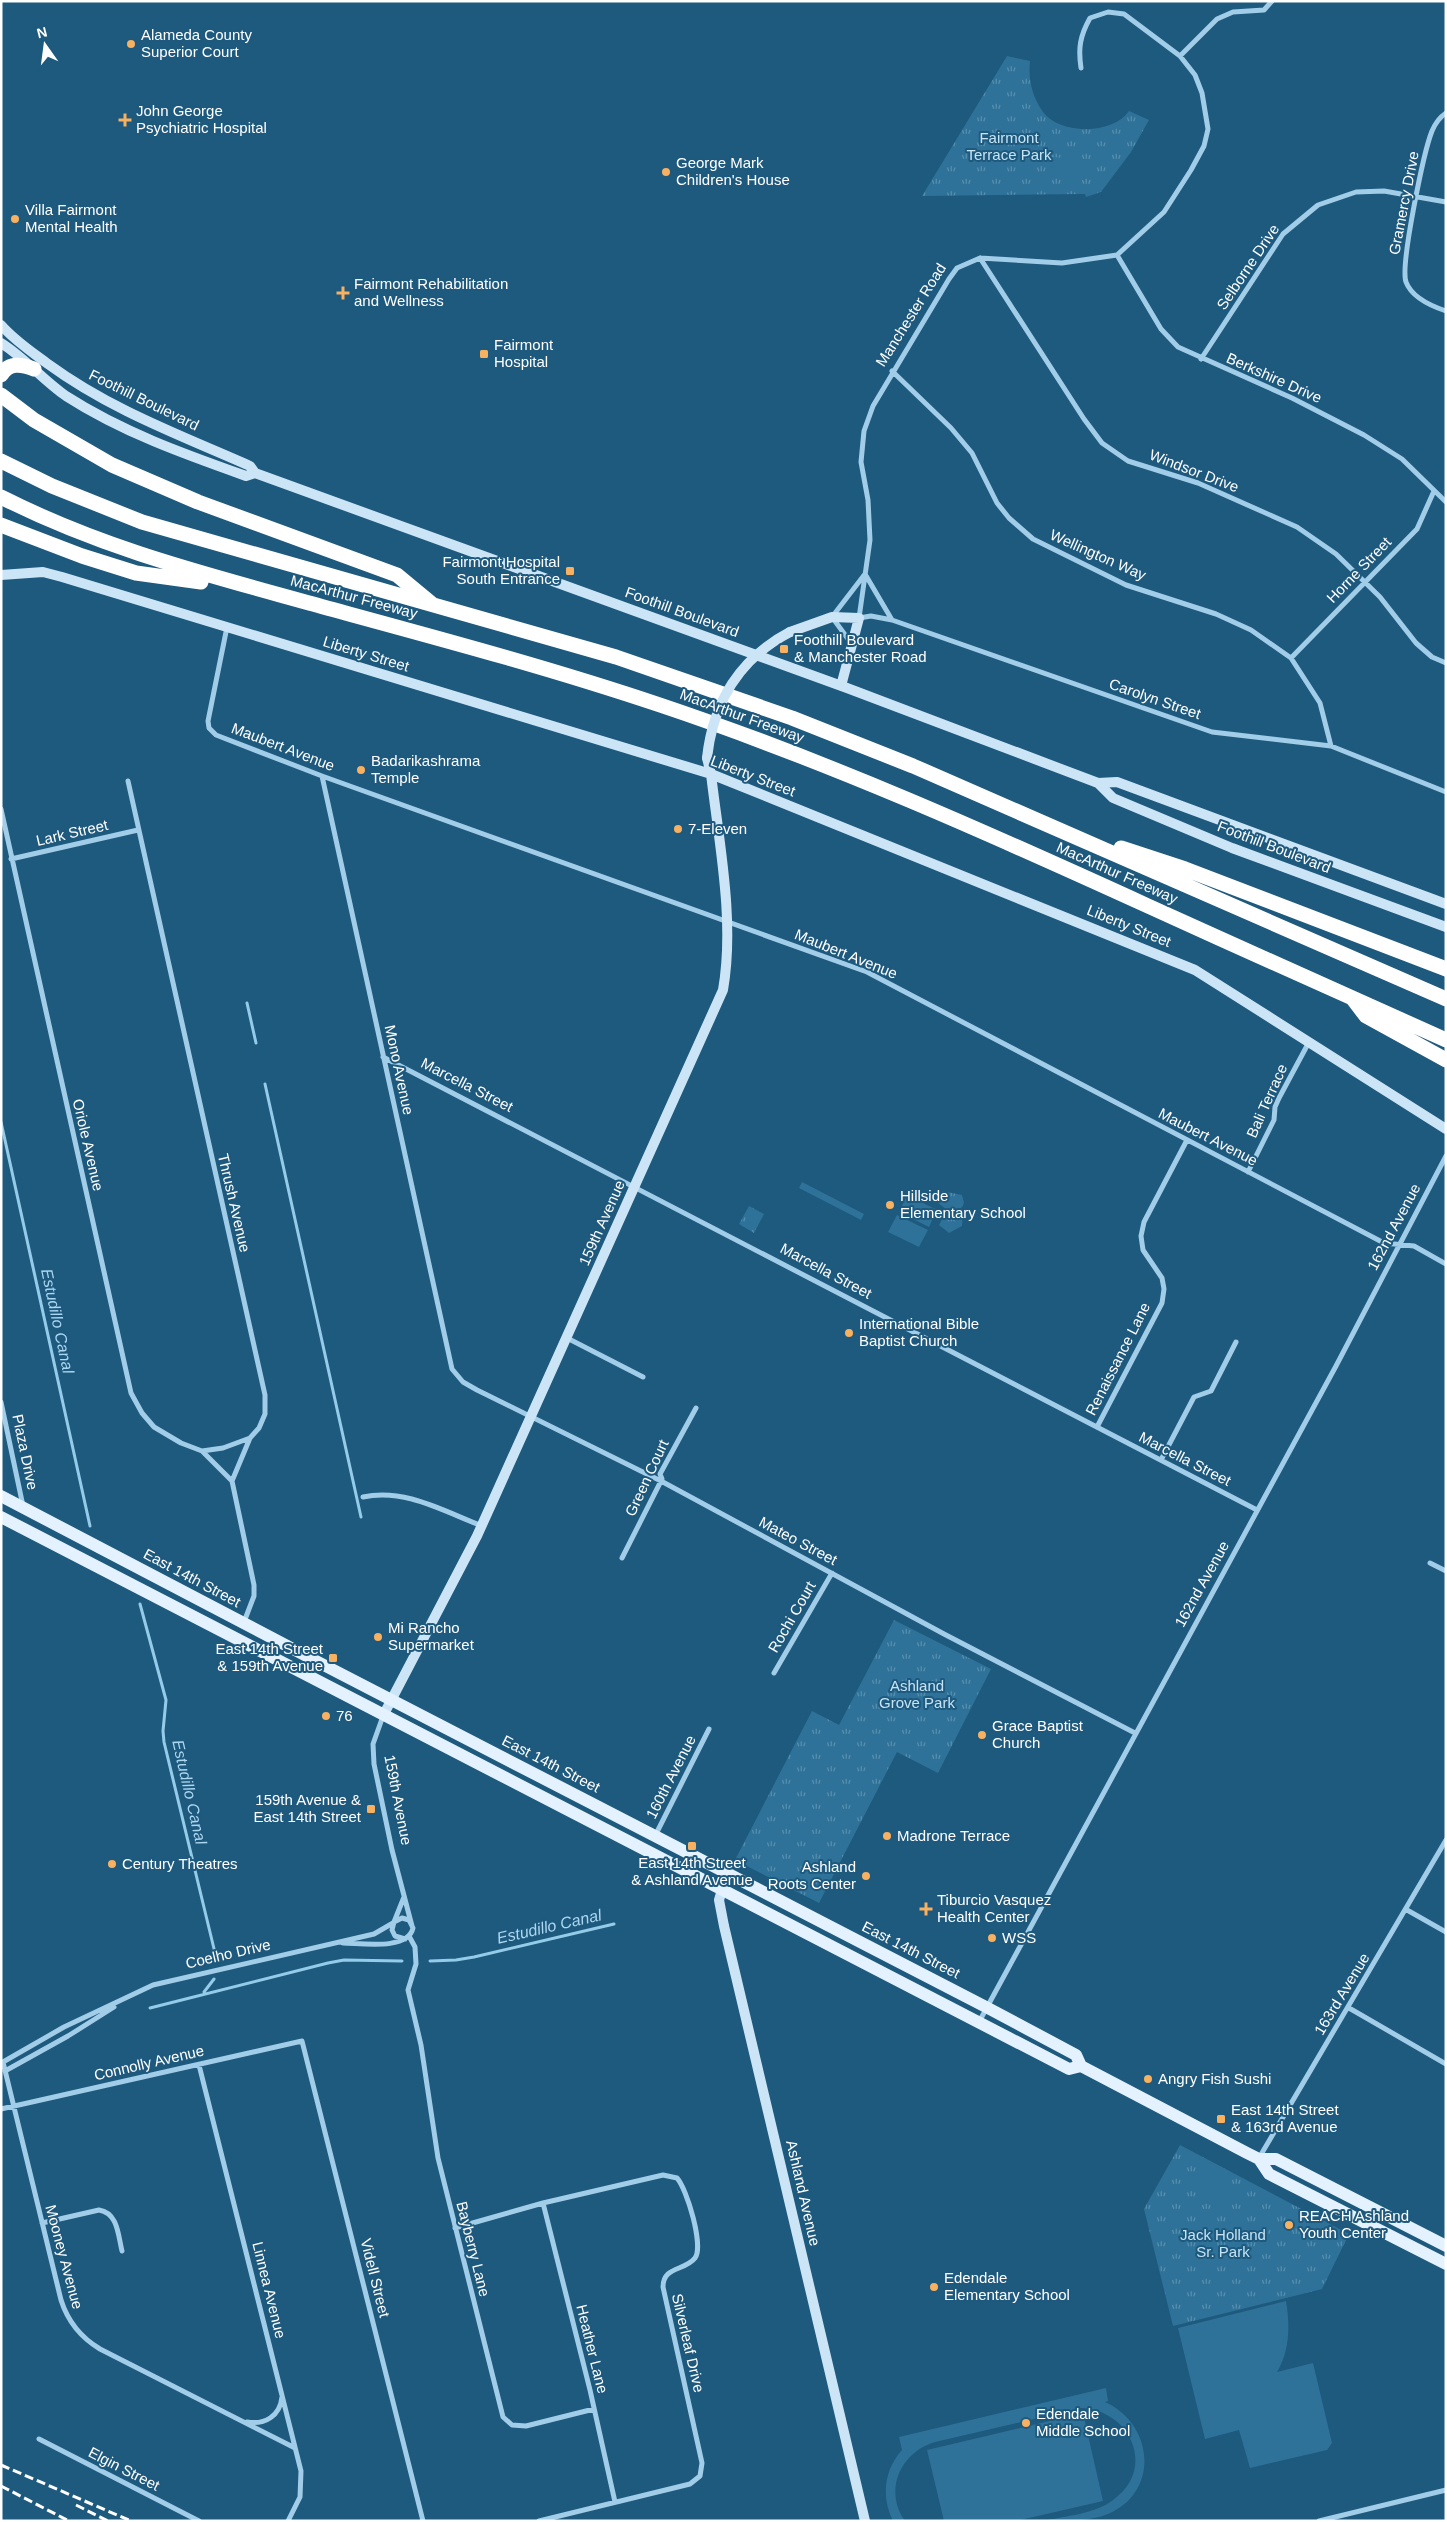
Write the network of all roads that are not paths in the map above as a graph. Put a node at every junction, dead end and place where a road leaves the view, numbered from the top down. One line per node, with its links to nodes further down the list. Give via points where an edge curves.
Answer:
1 (1272, 1): 2 (street, via 1264,10 1233,12 1217,19)
2 (1180, 56): 3 (street, via 1124,14 1108,12 1090,18 1081,35 1078,49); 7 (street, via 1195,76 1202,93 1208,128 1204,146 1164,212)
3 (1081, 68)
4 (1446, 113): 5 (street, Gramercy Drive, via 1432,131)
5 (1416, 197): 6 (street, Selborne Drive); 9 (street, Gramercy Drive, via 1404,268 1407,284 1419,299); 12 (street, Selborne Drive, via 1384,191 1356,192 1318,205 1300,218 1283,234)
6 (1446, 202)
7 (1117, 255): 8 (street, Manchester Road, via 1062,263); 12 (street, Berkshire Drive, via 1161,329 1178,347)
8 (980, 258): 14 (street, Manchester Road, via 957,268 948,279); 27 (street, Windsor Drive, via 1102,443 1128,460 1198,483 1297,527 1336,554)
9 (1446, 311)
10 (1, 325): 17 (street, Foothill Boulevard, via 22,345 81,388)
11 (1, 343): 13 (street, Foothill Boulevard)
12 (1201, 359): 21 (street, Berkshire Drive, via 1292,398 1364,435 1402,460)
13 (34, 369): 15 (highway, via 14,365); 18 (street, Foothill Boulevard, via 74,400)
14 (892, 371): 25 (street, Manchester Road, via 873,406 864,432 861,462 868,500 870,540); 35 (street, Wellington Way, via 972,453 997,502 1009,518 1033,539 1126,584 1216,614 1251,630)
15 (1, 375)
16 (1, 395): 29 (highway, via 41,425 112,465 198,502 397,575)
17 (155, 426): 18 (street); 20 (street, Foothill Boulevard, via 250,466)
18 (149, 440): 20 (street, Foothill Boulevard, via 246,476)
19 (1, 460): 29 (highway, MacArthur Freeway, via 61,490 142,522)
20 (255, 473): 37 (street, Foothill Boulevard)
21 (1434, 491): 23 (street, Berkshire Drive); 27 (street, Horne Street, via 1417,529)
22 (1, 497): 28 (highway, MacArthur Freeway, via 38,516 128,552)
23 (1446, 502)
24 (1, 525): 28 (highway, via 136,573)
25 (865, 574): 30 (street); 31 (street, Manchester Road); 32 (street)
26 (1, 575): 33 (street, Liberty Street, via 43,572)
27 (1365, 582): 35 (street, Horne Street); 36 (street, Windsor Drive, via 1416,643 1432,657)
28 (259, 589): 52 (highway, MacArthur Freeway, via 556,672 780,748 1017,847)
29 (437, 608): 45 (highway, MacArthur Freeway, via 616,657 730,696 895,759)
30 (832, 617): 31 (street, 159th Avenue); 34 (street); 39 (street, 159th Avenue, bridge, via 790,632 757,654 732,682 715,716 707,758)
31 (859, 618): 32 (street, Carolyn Street, via 871,616); 34 (street, Manchester Road)
32 (892, 620): 38 (street, Carolyn Street, via 1212,732)
33 (228, 627): 39 (street, Liberty Street); 40 (street, Maubert Avenue, via 209,714 209,728 216,735)
34 (853, 646): 37 (street, Manchester Road)
35 (1291, 658): 38 (street, Wellington Way, via 1320,703)
36 (1446, 663)
37 (841, 686): 42 (street, Foothill Boulevard)
38 (1331, 746): 43 (street, Carolyn Street)
39 (711, 774): 49 (street, 159th Avenue); 55 (street, Liberty Street, via 1171,959 1220,984)
40 (322, 776): 49 (street, Maubert Avenue); 56 (street, Mono Avenue)
41 (128, 781): 46 (street, Thrush Avenue)
42 (1098, 783): 48 (street, Foothill Boulevard, via 1117,782); 50 (street, Foothill Boulevard, via 1113,798 1223,844)
43 (1446, 792)
44 (1, 809): 47 (street, Oriole Avenue)
45 (1056, 828): 51 (highway, via 1185,869); 53 (highway, MacArthur Freeway)
46 (138, 830): 47 (street, Lark Street); 73 (street, Thrush Avenue, via 265,1395 265,1414)
47 (11, 860): 74 (street, Oriole Avenue, via 131,1393 154,1427 181,1443)
48 (1446, 904)
49 (727, 922): 59 (street, Maubert Avenue, via 867,972); 62 (street, 159th Avenue, via 724,990)
50 (1446, 926)
51 (1446, 969)
52 (1352, 998): 54 (highway, MacArthur Freeway); 57 (highway, via 1366,1016)
53 (1446, 999)
54 (1446, 1040)
55 (1310, 1042): 58 (street, Liberty Street); 61 (street, Bali Terrace, via 1279,1098 1274,1120)
56 (383, 1057): 62 (street, Marcella Street); 67 (street, Mono Avenue)
57 (1446, 1060)
58 (1446, 1129)
59 (1187, 1140): 61 (street, Maubert Avenue); 72 (street, Renaissance Lane, via 1144,1222 1141,1236 1143,1250 1162,1278 1162,1303)
60 (1446, 1156): 63 (street, 162nd Avenue)
61 (1248, 1172): 63 (street, Maubert Avenue, via 1384,1243)
62 (634, 1187): 65 (street, 159th Avenue); 72 (street, Marcella Street)
63 (1398, 1245): 64 (street, Maubert Avenue, via 1414,1246); 81 (street, 162nd Avenue)
64 (1446, 1264)
65 (568, 1338): 68 (street); 71 (street, 159th Avenue)
66 (1236, 1342): 75 (street, via 1210,1391 1194,1397)
67 (452, 1369): 71 (street, Mateo Street, via 464,1382)
68 (643, 1377)
69 (1, 1402): 80 (street, Plaza Drive)
70 (696, 1408): 76 (street, Green Court, via 660,1474)
71 (532, 1417): 76 (street, Mateo Street); 83 (street, 159th Avenue)
72 (1097, 1427): 75 (street, Marcella Street)
73 (250, 1438): 74 (street, Oriole Avenue, via 223,1448); 77 (street, Thrush Avenue)
74 (202, 1450): 77 (street, Oriole Avenue)
75 (1161, 1460): 81 (street, Marcella Street)
76 (661, 1480): 84 (street, Green Court); 87 (street, Mateo Street)
77 (232, 1481): 88 (street, via 254,1585 254,1596)
78 (1, 1496): 80 (main road, East 14th Street)
79 (363, 1497): 83 (street, via 384,1493 407,1496)
80 (23, 1507): 88 (main road, East 14th Street)
81 (1257, 1510): 93 (street, 162nd Avenue)
82 (1, 1517): 91 (main road, East 14th Street)
83 (482, 1526): 90 (street, 159th Avenue)
84 (622, 1558)
85 (1430, 1563): 86 (street)
86 (1446, 1572)
87 (832, 1573): 89 (street, Rochi Court); 93 (street, Mateo Street)
88 (243, 1623): 90 (main road, East 14th Street)
89 (774, 1674)
90 (391, 1700): 91 (street, 159th Avenue); 94 (main road, East 14th Street)
91 (384, 1714): 97 (main road, East 14th Street); 98 (street, 159th Avenue, via 373,1744 374,1764)
92 (709, 1729): 94 (street, 160th Avenue)
93 (1135, 1733): 106 (street, 162nd Avenue)
94 (655, 1836): 96 (main road, East 14th Street)
95 (1446, 1840): 99 (street, 163rd Avenue)
96 (726, 1873): 97 (street, Ashland Avenue); 106 (main road, East 14th Street)
97 (720, 1889): 108 (main road, East 14th Street); 135 (street, Ashland Avenue, via 724,1926)
98 (404, 1896): 100 (street); 101 (street, 159th Avenue)
99 (1407, 1910): 102 (street); 107 (street, 163rd Avenue)
100 (393, 1923): 101 (street, via 406,1919); 103 (street, via 395,1936); 104 (street, Coelho Drive, via 374,1934)
101 (412, 1926): 103 (street)
102 (1446, 1932)
103 (407, 1938): 104 (street, Coelho Drive, via 390,1944); 120 (street, Bayberry Lane, via 414,1947 416,1964 408,1990 421,2046 442,2176)
104 (332, 1944): 105 (street, Coelho Drive, via 163,1982)
105 (131, 1996): 110 (street, Coelho Drive); 114 (street, Coelho Drive)
106 (986, 2007): 108 (street, 162nd Avenue); 113 (main road, East 14th Street, via 1076,2055)
107 (1349, 2008): 111 (street); 117 (street, 163rd Avenue)
108 (978, 2023): 113 (main road, East 14th Street, via 1069,2069)
109 (302, 2041): 112 (street, Connolly Avenue); 133 (street, Videll Street)
110 (3, 2062): 114 (street, Mooney Avenue)
111 (1446, 2064)
112 (199, 2065): 115 (street, Connolly Avenue); 124 (street, Linnea Avenue)
113 (1081, 2066): 117 (main road, East 14th Street)
114 (5, 2071): 115 (street, Mooney Avenue)
115 (13, 2107): 116 (street, Connolly Avenue); 119 (street, Mooney Avenue)
116 (1, 2109)
117 (1259, 2159): 121 (main road, East 14th Street, via 1276,2159); 123 (main road, East 14th Street, via 1269,2174)
118 (543, 2203): 120 (street, Silverleaf Drive); 125 (street, Heather Lane); 130 (street, Silverleaf Drive, via 671,2175 678,2178 685,2190 698,2243 695,2258 668,2272 663,2282 703,2469 690,2484)
119 (42, 2223): 122 (street, via 105,2211 114,2220); 126 (street, Mooney Avenue, via 65,2311 83,2337 100,2349)
120 (455, 2228): 125 (street, Bayberry Lane, via 501,2410 507,2422 526,2426)
121 (1446, 2246)
122 (122, 2251)
123 (1446, 2264)
124 (282, 2394): 126 (street, via 279,2407 271,2418 259,2423); 128 (street, Linnea Avenue)
125 (594, 2409): 130 (street, Heather Lane)
126 (243, 2421): 128 (street, Mooney Avenue)
127 (39, 2439): 131 (street, Elgin Street)
128 (295, 2448): 132 (street, Linnea Avenue, via 302,2489)
129 (1446, 2490): 136 (street)
130 (615, 2502): 134 (street, Silverleaf Drive)
131 (199, 2521)
132 (288, 2521)
133 (423, 2521)
134 (540, 2521)
135 (865, 2521)
136 (1319, 2521)

